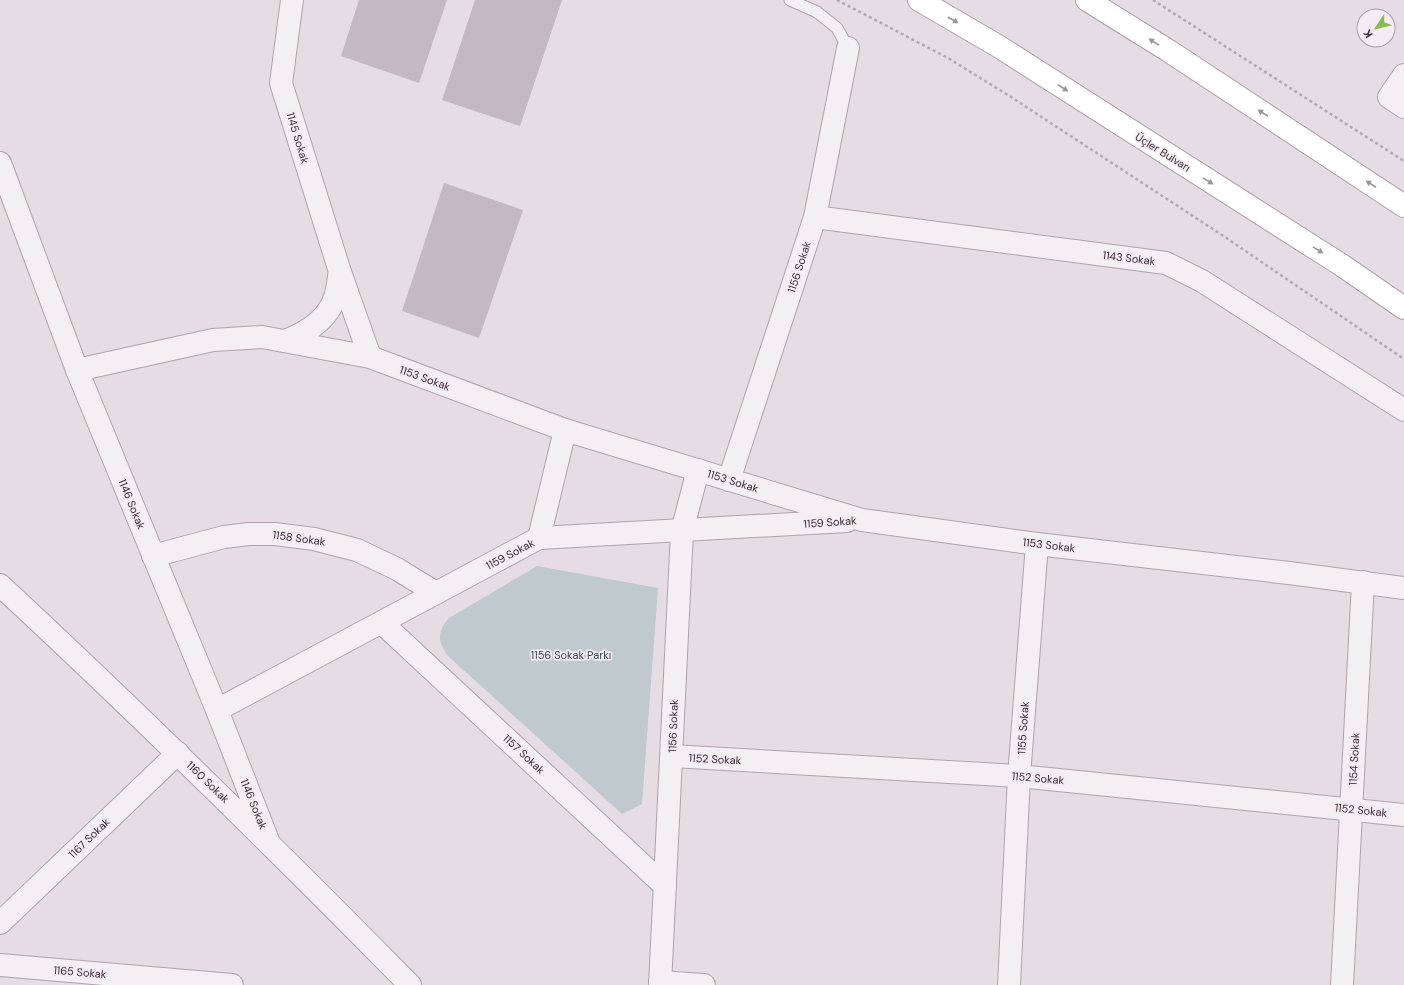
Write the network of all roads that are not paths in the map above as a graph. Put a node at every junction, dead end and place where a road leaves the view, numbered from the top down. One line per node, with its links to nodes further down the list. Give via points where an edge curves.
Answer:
1 (292, 0): 11 (street, 1145 Sokak, via 282,84)
2 (790, 0): 5 (lane, via 817,12 837,28)
3 (919, 0): 12 (main road, Üçler Bulvarı, one-way to 12, via 998,46)
4 (1087, 0): 9 (main road, one-way to 4, via 1170,51)
5 (848, 48): 10 (street, 1156 Sokak)
6 (1404, 75): 7 (street)
7 (1396, 102)
8 (0, 163): 15 (street, 1146 Sokak)
9 (1404, 206)
10 (815, 217): 16 (street, 1143 Sokak, via 1166,263 1202,281); 19 (street, 1156 Sokak)
11 (340, 272): 13 (street, 1145 Sokak, via 335,297 327,314 299,336); 14 (street, 1145 Sokak)
12 (1404, 308)
13 (285, 341): 14 (street, 1153 Sokak); 15 (street, 1153 Sokak, via 262,337 213,340)
14 (370, 357): 17 (street, 1153 Sokak)
15 (77, 370): 24 (street, 1146 Sokak)
16 (1404, 410)
17 (565, 430): 18 (street, 1153 Sokak); 22 (street)
18 (698, 470): 19 (street, 1153 Sokak); 21 (street, 1156 Sokak)
19 (729, 480): 20 (street, 1153 Sokak)
20 (862, 520): 21 (street, 1159 Sokak); 23 (street, 1153 Sokak)
21 (682, 531): 22 (street, 1159 Sokak); 32 (street, 1156 Sokak)
22 (539, 538): 28 (street, 1159 Sokak)
23 (1037, 544): 25 (street, 1153 Sokak); 33 (street, 1155 Sokak)
24 (153, 556): 28 (street, 1158 Sokak, via 224,537 249,534 314,539 357,550 397,569); 30 (street, 1146 Sokak)
25 (1363, 582): 27 (street, 1153 Sokak); 34 (street, 1154 Sokak)
26 (0, 585): 31 (street, 1160 Sokak)
27 (1404, 588)
28 (436, 593): 29 (street, 1159 Sokak)
29 (382, 623): 30 (street, 1159 Sokak); 37 (street, 1157 Sokak)
30 (217, 710): 36 (street, 1146 Sokak)
31 (178, 753): 36 (street, 1160 Sokak); 38 (street, 1167 Sokak)
32 (672, 756): 33 (street, 1152 Sokak); 37 (street, 1156 Sokak)
33 (1019, 776): 34 (street, 1152 Sokak); 45 (street, 1155 Sokak)
34 (1351, 809): 35 (street, 1152 Sokak); 46 (street, 1154 Sokak)
35 (1404, 815)
36 (270, 843): 43 (street, 1160 Sokak)
37 (665, 886): 41 (street, 1156 Sokak)
38 (0, 923)
39 (0, 965): 40 (street, 1165 Sokak)
40 (204, 984): 42 (street, 1165 Sokak)
41 (660, 984): 44 (street)
42 (232, 985)
43 (410, 985)
44 (704, 985)
45 (1009, 985)
46 (1342, 985)

